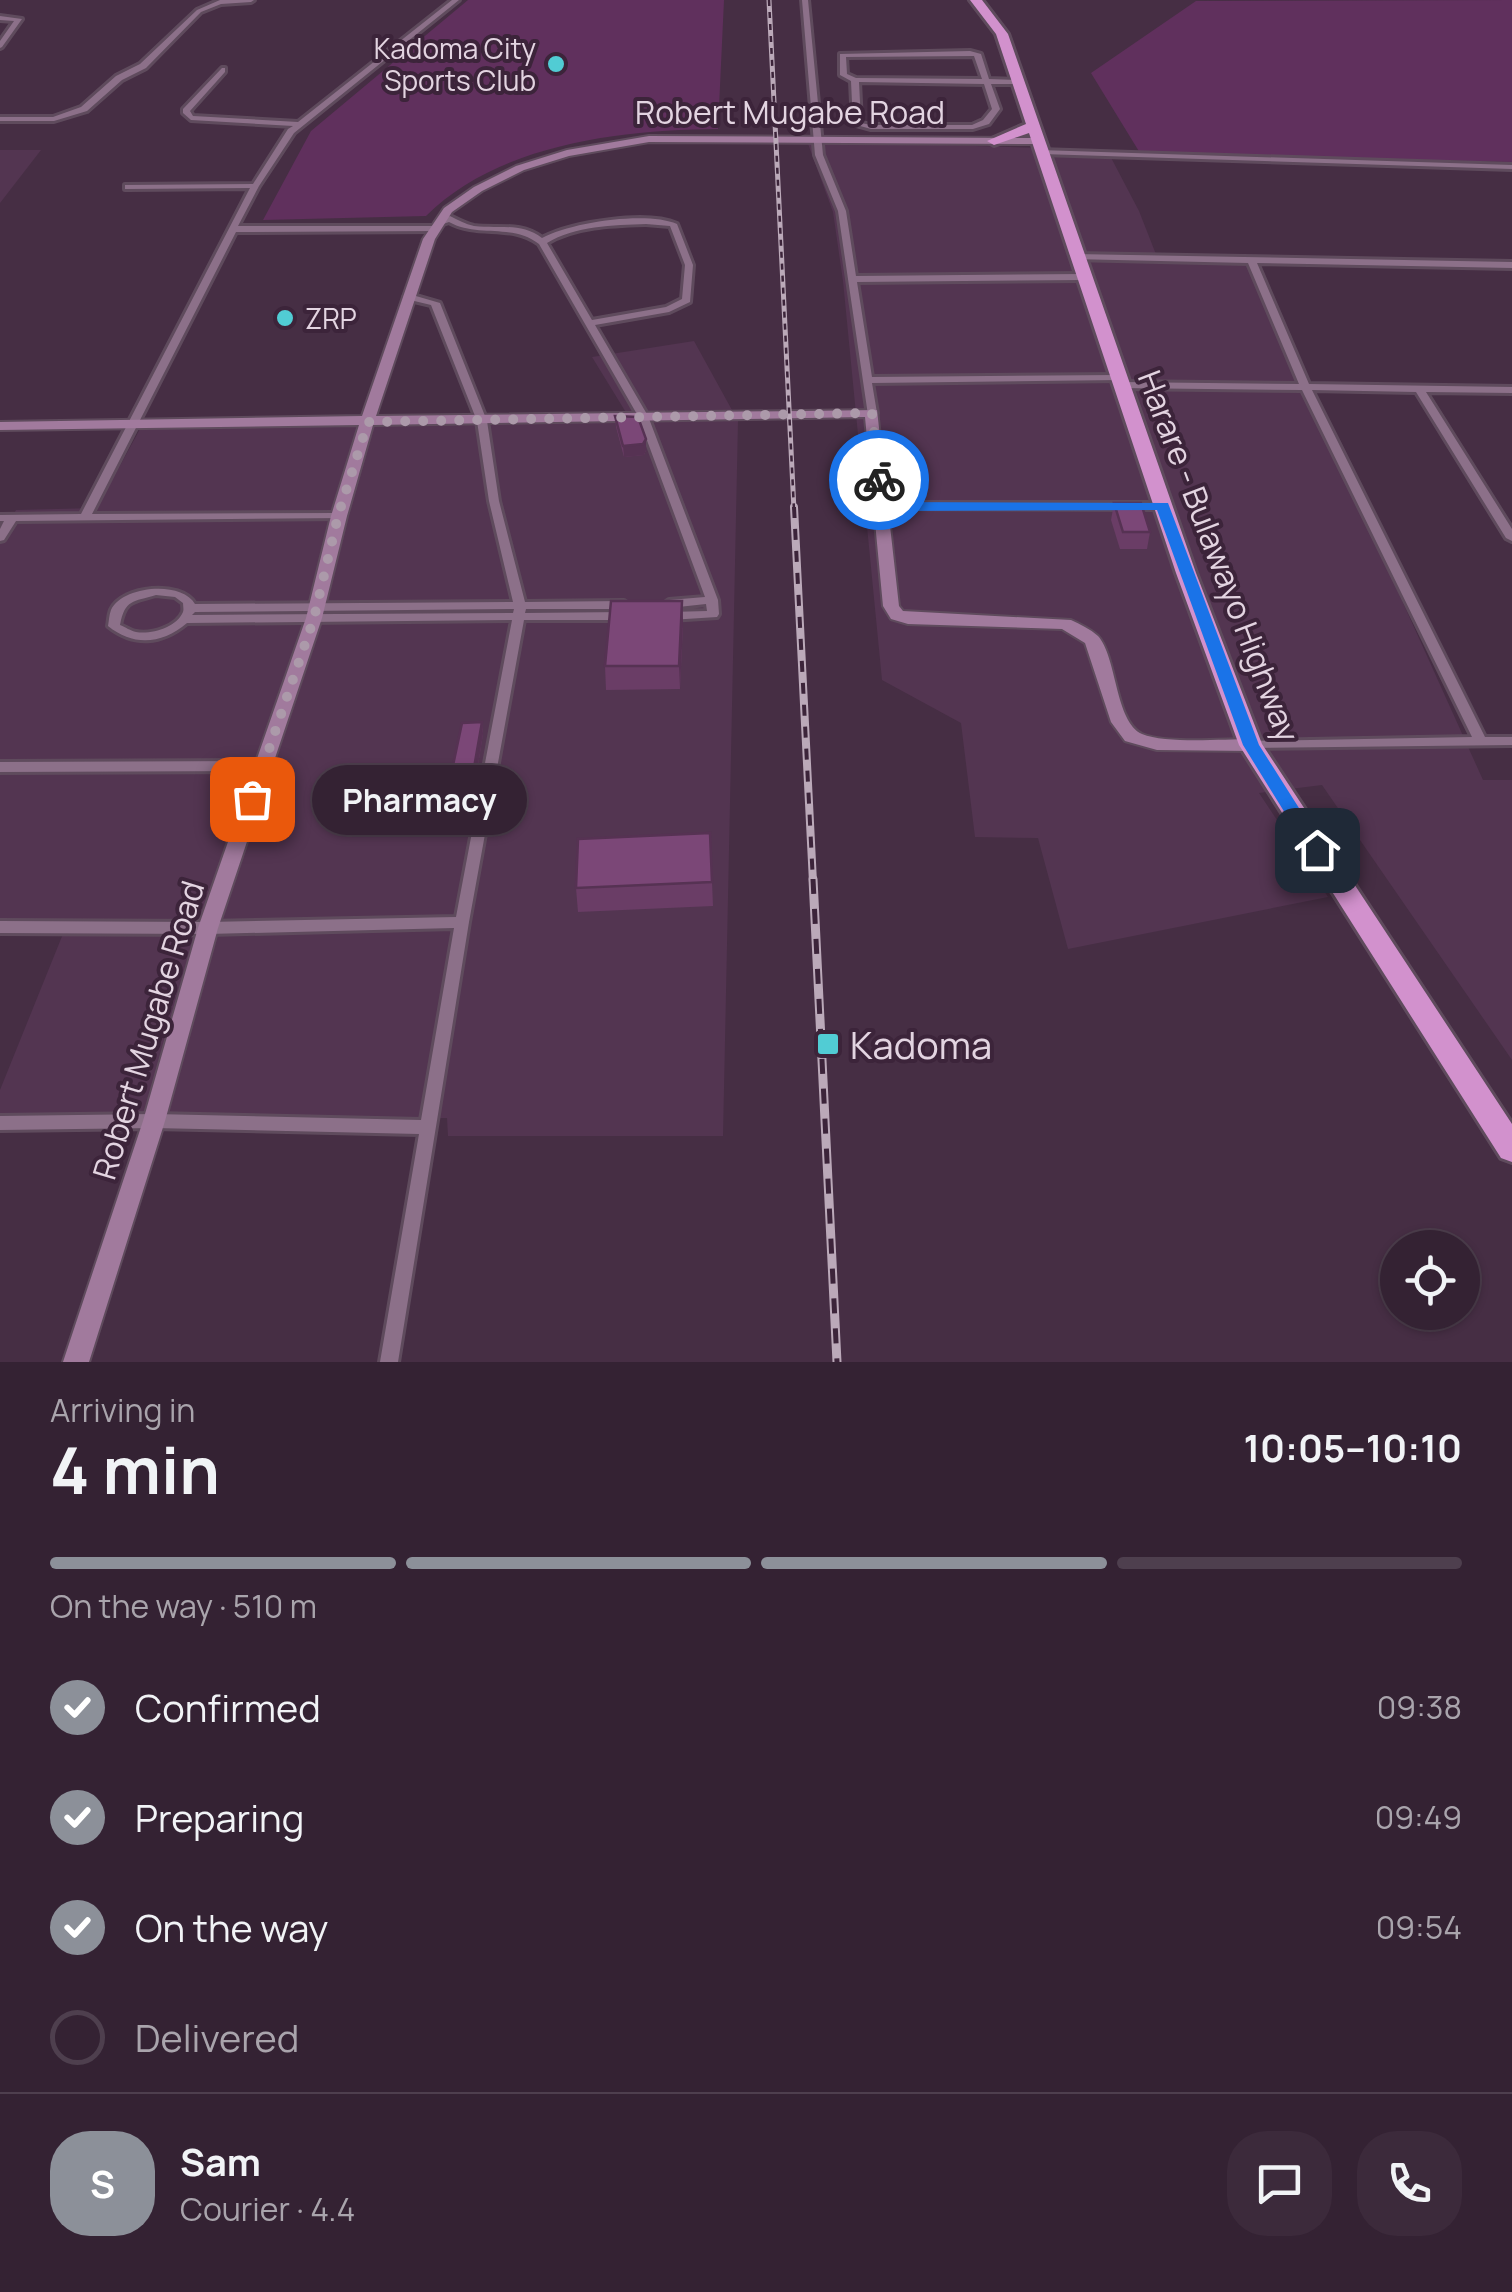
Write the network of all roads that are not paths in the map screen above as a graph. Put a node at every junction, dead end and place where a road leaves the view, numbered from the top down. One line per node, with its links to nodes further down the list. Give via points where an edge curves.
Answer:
1 (251, 0): 11 (street, via 199,11 143,66 84,110 54,119)
2 (456, 0): 12 (street)
3 (805, 0): 13 (street)
4 (976, 0): 10 (highway, Harare - Bulawayo Highway, via 996,22)
5 (0, 18): 6 (street, via 19,19)
6 (0, 46)
7 (222, 70): 12 (street, via 186,111 191,118)
8 (856, 80): 9 (street); 9 (street, via 844,76 844,54 970,53 977,54); 9 (street, via 857,124 871,127 973,127 996,109)
9 (988, 82): 10 (street)
10 (1019, 82): 14 (highway, Harare - Bulawayo Highway)
11 (0, 119)
12 (298, 124): 17 (street)
13 (819, 138): 15 (street, Robert Mugabe Road); 19 (street, Robert Mugabe Road, via 683,137 591,148 498,178 460,200); 25 (street)
14 (1038, 139): 15 (highway); 16 (street); 24 (highway, Harare - Bulawayo Highway)
15 (994, 141)
16 (1512, 166)
17 (255, 186): 18 (street); 20 (street)
18 (128, 187)
19 (438, 225): 20 (street); 21 (street, via 450,219 464,229 526,230); 26 (street, Robert Mugabe Road)
20 (233, 230): 37 (street)
21 (542, 242): 27 (street); 27 (street, via 578,229 672,224 689,265 687,300)
22 (1251, 259): 23 (street); 24 (street); 30 (street)
23 (1512, 264)
24 (1079, 267): 25 (street); 29 (highway, Harare - Bulawayo Highway)
25 (854, 279): 28 (street)
26 (409, 297): 35 (street, via 435,303); 36 (street, Robert Mugabe Road)
27 (591, 323): 34 (street)
28 (869, 380): 29 (street); 33 (street)
29 (1119, 382): 30 (street); 40 (highway, Harare - Bulawayo Highway)
30 (1306, 388): 31 (street); 50 (street)
31 (1420, 390): 32 (street); 45 (street)
32 (1512, 390)
33 (872, 413): 34 (street); 39 (street)
34 (642, 416): 35 (street); 47 (street, via 712,607)
35 (482, 421): 36 (street); 47 (street)
36 (368, 422): 37 (street); 41 (street, Robert Mugabe Road)
37 (132, 424): 38 (street); 42 (street)
38 (0, 426)
39 (882, 506): 40 (street); 51 (street, via 896,615 1066,624 1093,641 1131,737 1157,744)
40 (1163, 506): 51 (highway, Harare - Bulawayo Highway)
41 (338, 516): 42 (street); 46 (street, Robert Mugabe Road)
42 (85, 517): 43 (street)
43 (6, 518): 44 (street)
44 (0, 538)
45 (1512, 538)
46 (316, 612): 47 (street); 48 (street); 52 (street, Robert Mugabe Road)
47 (519, 612): 54 (street)
48 (190, 614): 48 (street, via 164,634 133,636 114,626 113,618 127,600 155,590 182,594)
49 (1512, 740): 50 (street)
50 (1480, 742): 51 (street)
51 (1251, 745): 60 (highway, Harare - Bulawayo Highway)
52 (262, 766): 53 (street); 56 (street, Robert Mugabe Road)
53 (0, 767)
54 (462, 922): 56 (street); 59 (street)
55 (0, 926): 56 (street)
56 (208, 928): 57 (street, Robert Mugabe Road)
57 (154, 1121): 58 (street); 59 (street); 61 (street, Robert Mugabe Road)
58 (0, 1123)
59 (429, 1127): 62 (street)
60 (1512, 1149)
61 (76, 1362)
62 (389, 1362)

